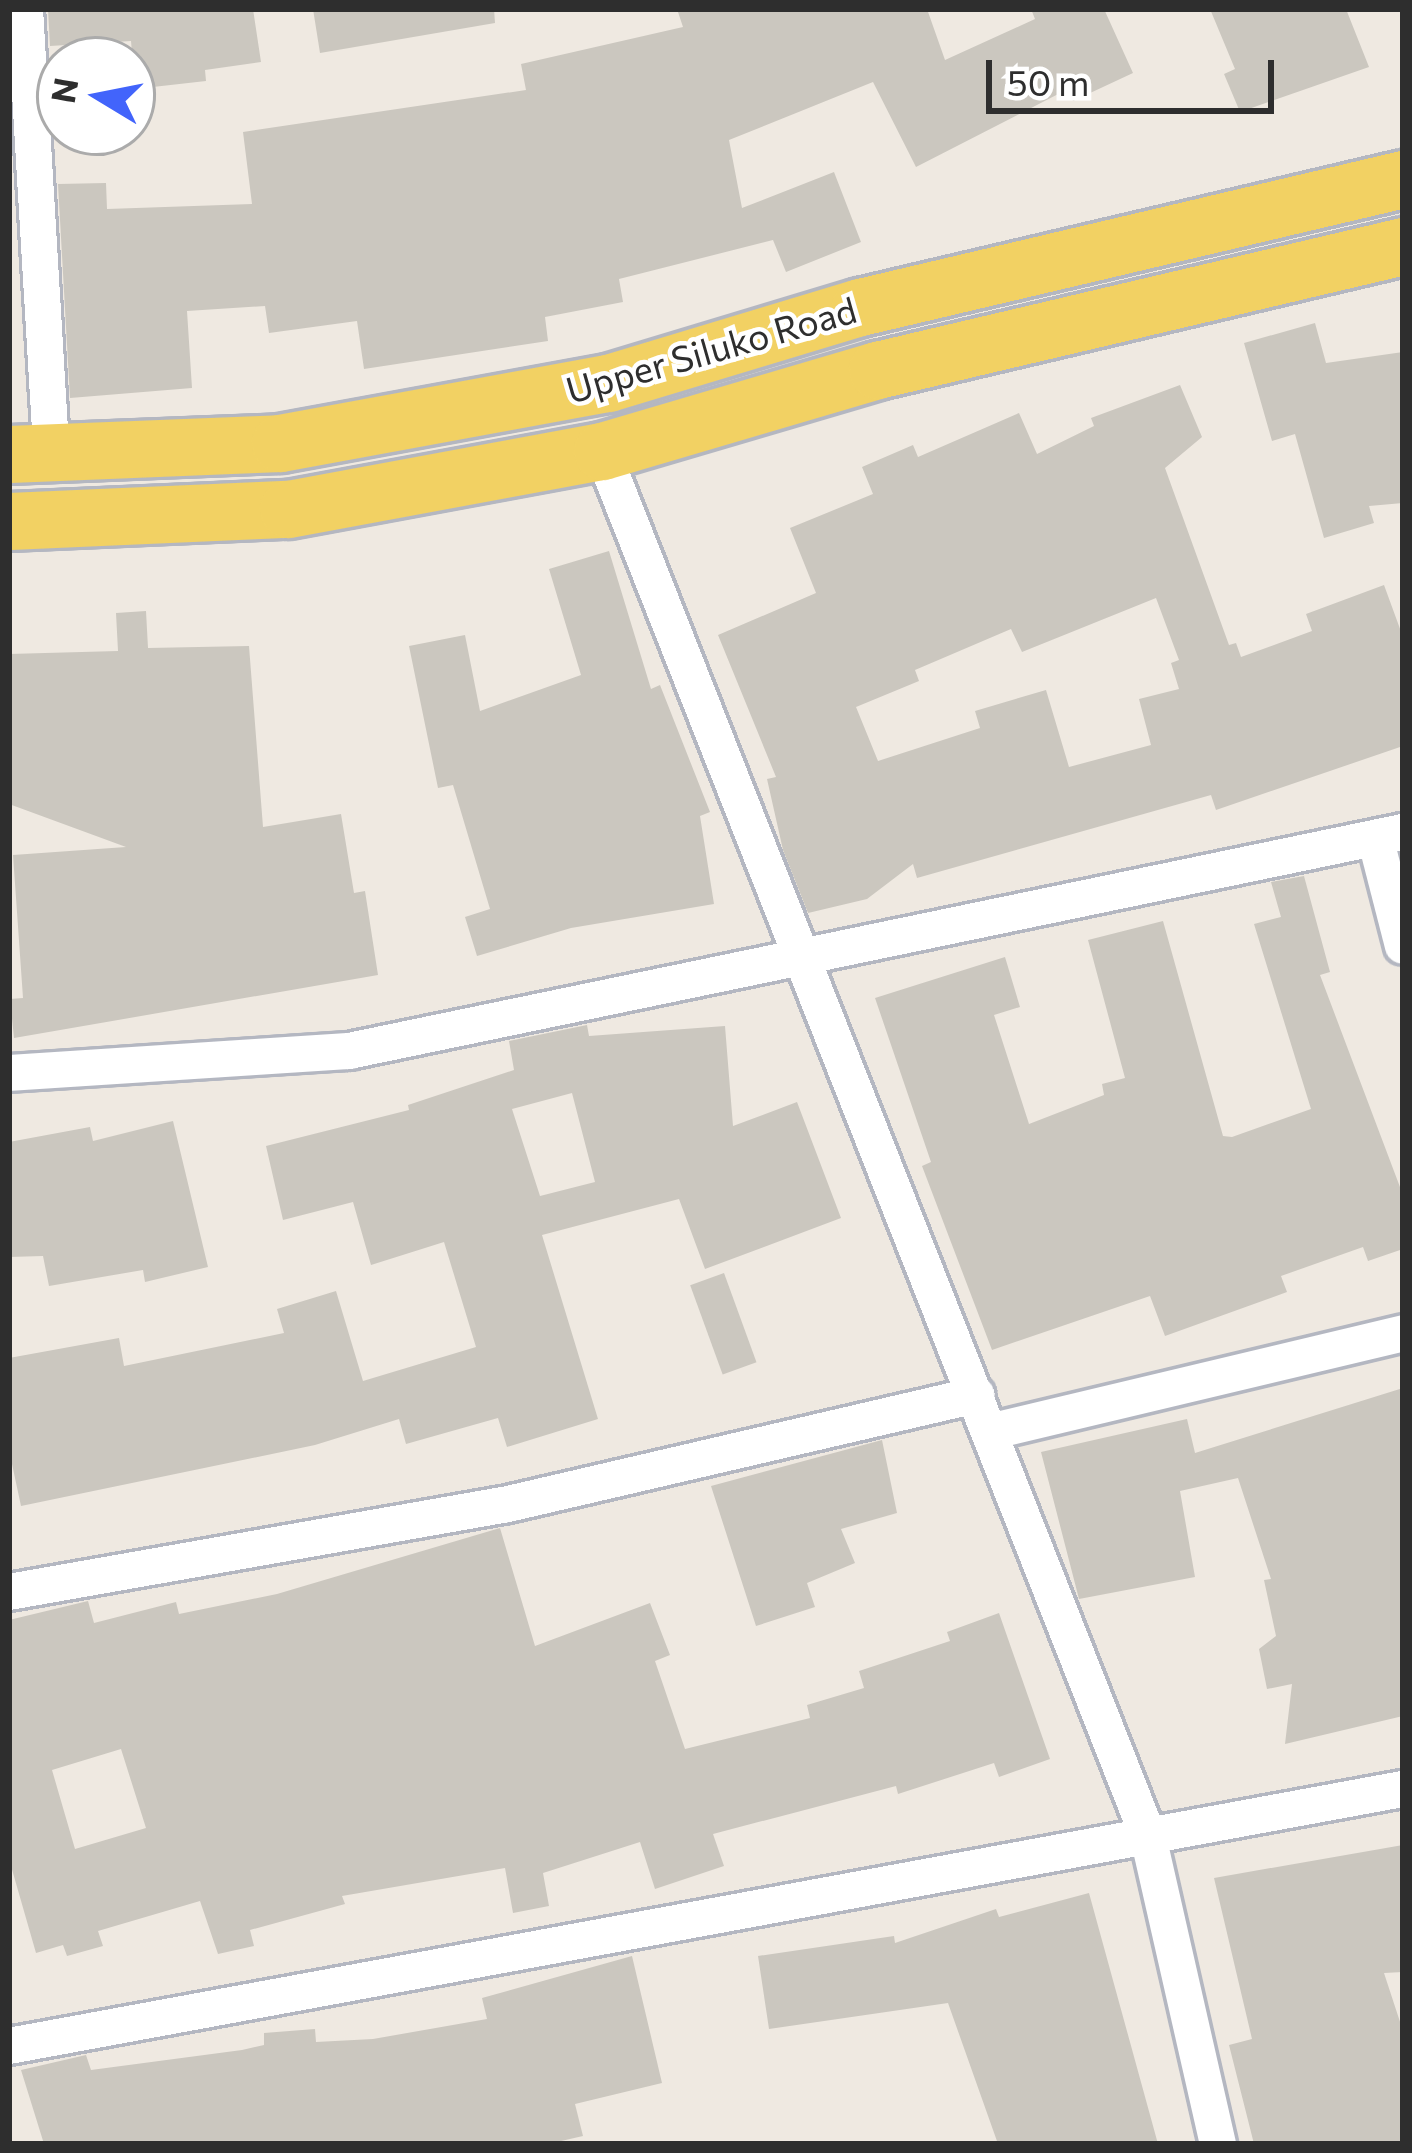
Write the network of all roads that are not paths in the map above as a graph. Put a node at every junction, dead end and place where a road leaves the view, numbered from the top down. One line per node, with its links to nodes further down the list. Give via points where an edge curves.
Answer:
1 (25, 9): 5 (street)
2 (1403, 179): 5 (main road, Upper Siluko Road, via 860,307 608,383 280,443)
3 (1403, 246): 4 (main road, Upper Siluko Road, via 878,370)
4 (602, 451): 6 (main road, Upper Siluko Road, via 288,509); 9 (street)
5 (30, 454)
6 (9, 520)
7 (1390, 836): 8 (street); 9 (street)
8 (1403, 946)
9 (807, 962): 10 (street, via 349,1051); 12 (street)
10 (9, 1073)
11 (1403, 1333): 13 (street)
12 (976, 1395): 13 (street); 14 (street, via 508,1504)
13 (993, 1431): 16 (street)
14 (9, 1592)
15 (1403, 1790): 16 (street)
16 (1148, 1836): 17 (street); 18 (street)
17 (9, 2046)
18 (1218, 2144)

